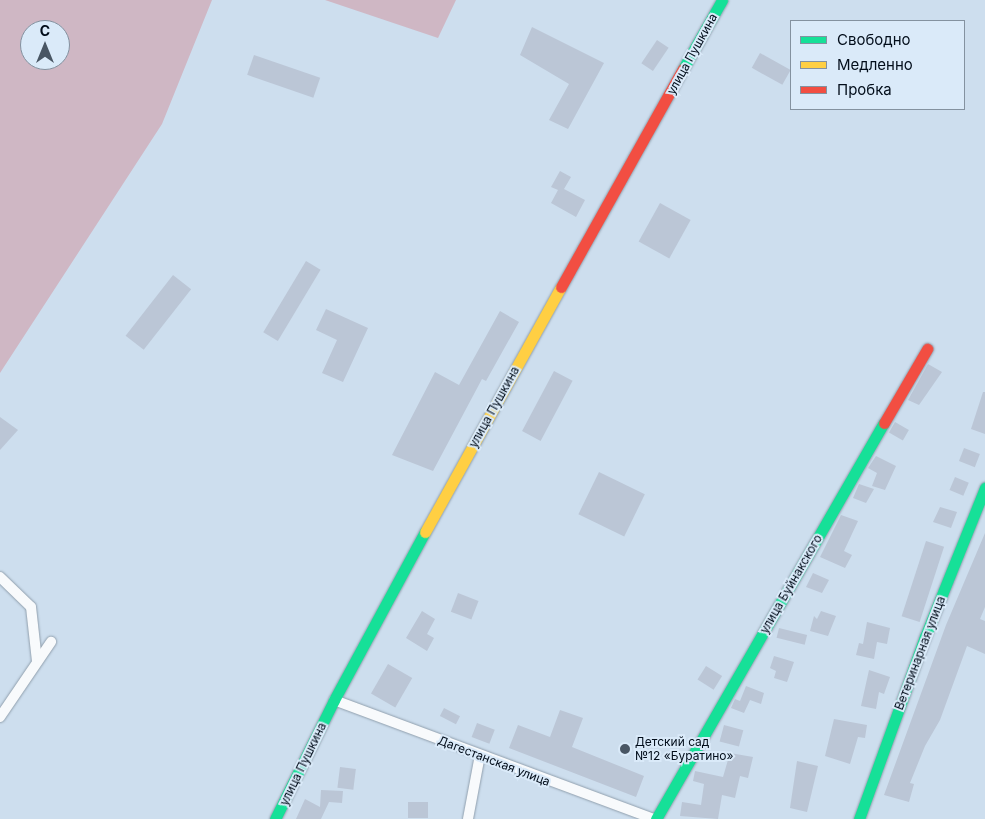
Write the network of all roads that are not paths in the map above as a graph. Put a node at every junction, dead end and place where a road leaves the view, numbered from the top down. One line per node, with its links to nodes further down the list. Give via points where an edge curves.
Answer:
1 (722, 0): 7 (street, улица Пушкина)
2 (927, 349): 13 (street, улица Буйнакского)
3 (985, 488): 14 (street, Ветеринарная улица, via 925,637)
4 (0, 577): 6 (street, via 31,607)
5 (50, 642): 6 (street)
6 (37, 661): 8 (street)
7 (334, 700): 9 (street, Дагестанская улица); 11 (street, улица Пушкина)
8 (0, 717)
9 (480, 755): 10 (street, Дагестанская улица); 12 (street)
10 (631, 816): 13 (street, Дагестанская улица)
11 (275, 819)
12 (468, 819)
13 (655, 819)
14 (859, 819)

